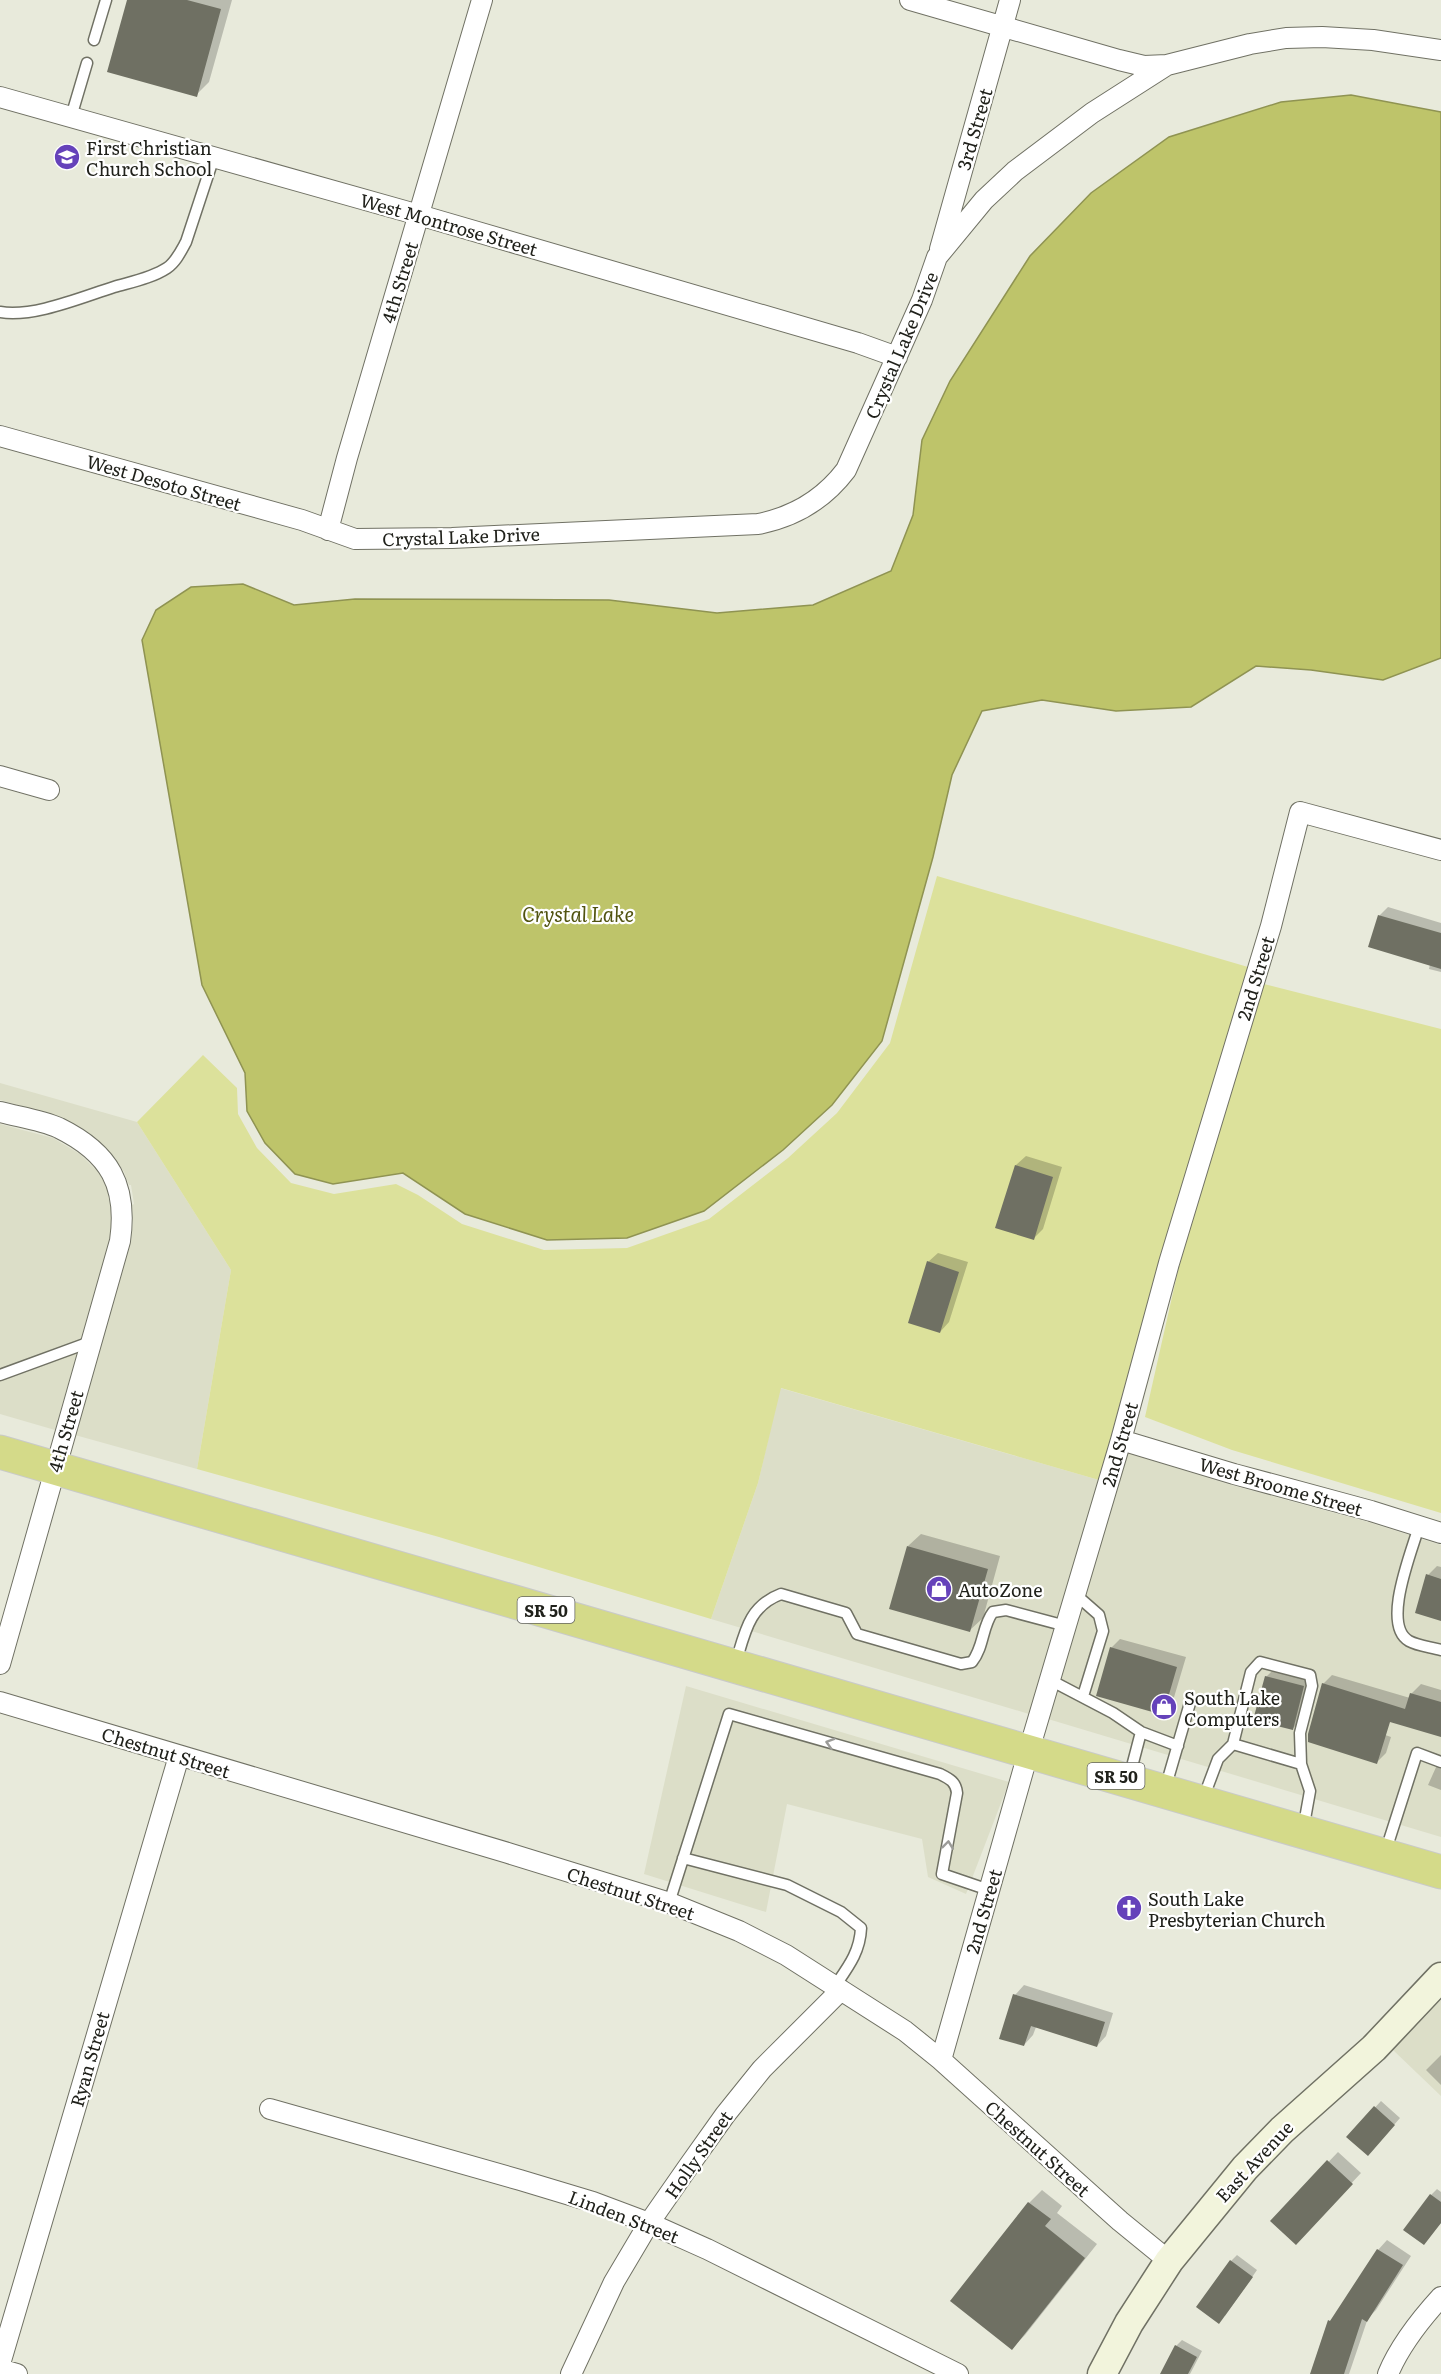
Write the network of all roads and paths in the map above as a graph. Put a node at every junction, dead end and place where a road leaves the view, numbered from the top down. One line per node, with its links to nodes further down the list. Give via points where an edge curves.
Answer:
1 (106, 0): 6 (lane)
2 (482, 0): 13 (street, 4th Street)
3 (910, 0): 5 (street)
4 (1010, 0): 5 (street, 3rd Street)
5 (1002, 27): 9 (street, via 1144,66); 14 (street, 3rd Street)
6 (94, 40)
7 (1441, 51): 9 (street, Crystal Lake Drive, via 1373,40 1286,38)
8 (87, 63): 11 (lane)
9 (1167, 65): 14 (street, Crystal Lake Drive, via 1092,113 1015,171 984,200)
10 (0, 97): 11 (street, West Montrose Street)
11 (72, 117): 12 (street, West Montrose Street)
12 (214, 157): 13 (street, West Montrose Street); 15 (lane, via 186,242 166,269 50,306)
13 (419, 215): 16 (street, West Montrose Street); 18 (street, 4th Street)
14 (937, 257): 16 (street, Crystal Lake Drive)
15 (0, 312)
16 (897, 357): 18 (street, Crystal Lake Drive, via 846,470 818,499 773,521 452,538 355,539)
17 (0, 436): 18 (street, West Desoto Street)
18 (328, 530)
19 (0, 776): 20 (street)
20 (49, 790)
21 (1441, 850): 25 (street, 2nd Street, via 1300,812 1271,926 1169,1263)
22 (0, 1112): 23 (street, 4th Street, via 58,1128 86,1145 116,1179 122,1198 120,1241)
23 (90, 1342): 24 (lane); 27 (street, 4th Street)
24 (0, 1375)
25 (1121, 1440): 28 (street, West Broome Street); 30 (street, 2nd Street)
26 (0, 1452): 27 (highway, SR 50)
27 (55, 1468): 33 (street, 4th Street); 34 (highway, SR 50)
28 (1419, 1526): 29 (street, West Broome Street); 32 (lane, via 1396,1614 1402,1634 1410,1641)
29 (1441, 1533)
30 (1075, 1594): 31 (street, 2nd Street); 36 (lane, via 1099,1615 1103,1631)
31 (1066, 1626): 34 (lane, via 1006,1610 993,1612 978,1655 972,1662 961,1664 857,1634 846,1613 781,1594 761,1605 747,1626); 35 (street, 2nd Street)
32 (1441, 1650)
33 (0, 1664)
34 (735, 1665): 42 (highway, SR 50)
35 (1050, 1680): 36 (lane); 42 (street, 2nd Street)
36 (1083, 1696): 39 (lane)
37 (0, 1702): 43 (street, Chestnut Street)
38 (1190, 1703): 41 (lane)
39 (1141, 1732): 41 (lane); 46 (lane)
40 (1233, 1744): 45 (lane); 45 (lane, via 1251,1672 1260,1662 1310,1675 1312,1686 1300,1733); 48 (lane, via 1218,1759)
41 (1178, 1746): 47 (lane)
42 (1029, 1750): 46 (highway, SR 50); 53 (street, 2nd Street)
43 (179, 1756): 54 (street, Chestnut Street); 62 (street, Ryan Street)
44 (1441, 1762): 50 (lane, via 1417,1753)
45 (1301, 1764): 49 (lane, via 1310,1791)
46 (1129, 1779): 47 (highway, SR 50)
47 (1164, 1790): 48 (highway, SR 50)
48 (1202, 1801): 49 (highway, SR 50)
49 (1303, 1830): 50 (highway, SR 50)
50 (1384, 1854): 52 (highway, SR 50)
51 (683, 1858): 53 (lane, one-way to 51, via 942,1874 957,1792 950,1779 729,1714); 54 (lane); 56 (lane, via 787,1885 841,1912 861,1928 856,1956)
52 (1441, 1872)
53 (989, 1890): 57 (street, 2nd Street)
54 (669, 1903): 56 (street, Chestnut Street, via 786,1954)
55 (1441, 1977): 60 (street, East Avenue, via 1374,2048 1245,2168)
56 (838, 1988): 57 (street, Chestnut Street, via 905,2031); 59 (street, Holly Street, via 725,2115)
57 (941, 2060): 60 (street, Chestnut Street)
58 (270, 2109): 59 (street, Linden Street, via 520,2180)
59 (649, 2223): 65 (street, Holly Street, via 614,2282); 66 (street, Linden Street)
60 (1169, 2260): 67 (street, East Avenue)
61 (1441, 2297): 68 (street, via 1401,2347)
62 (0, 2364)
63 (0, 2369): 64 (street)
64 (17, 2374)
65 (571, 2374)
66 (958, 2374)
67 (1102, 2374)
68 (1388, 2374)

